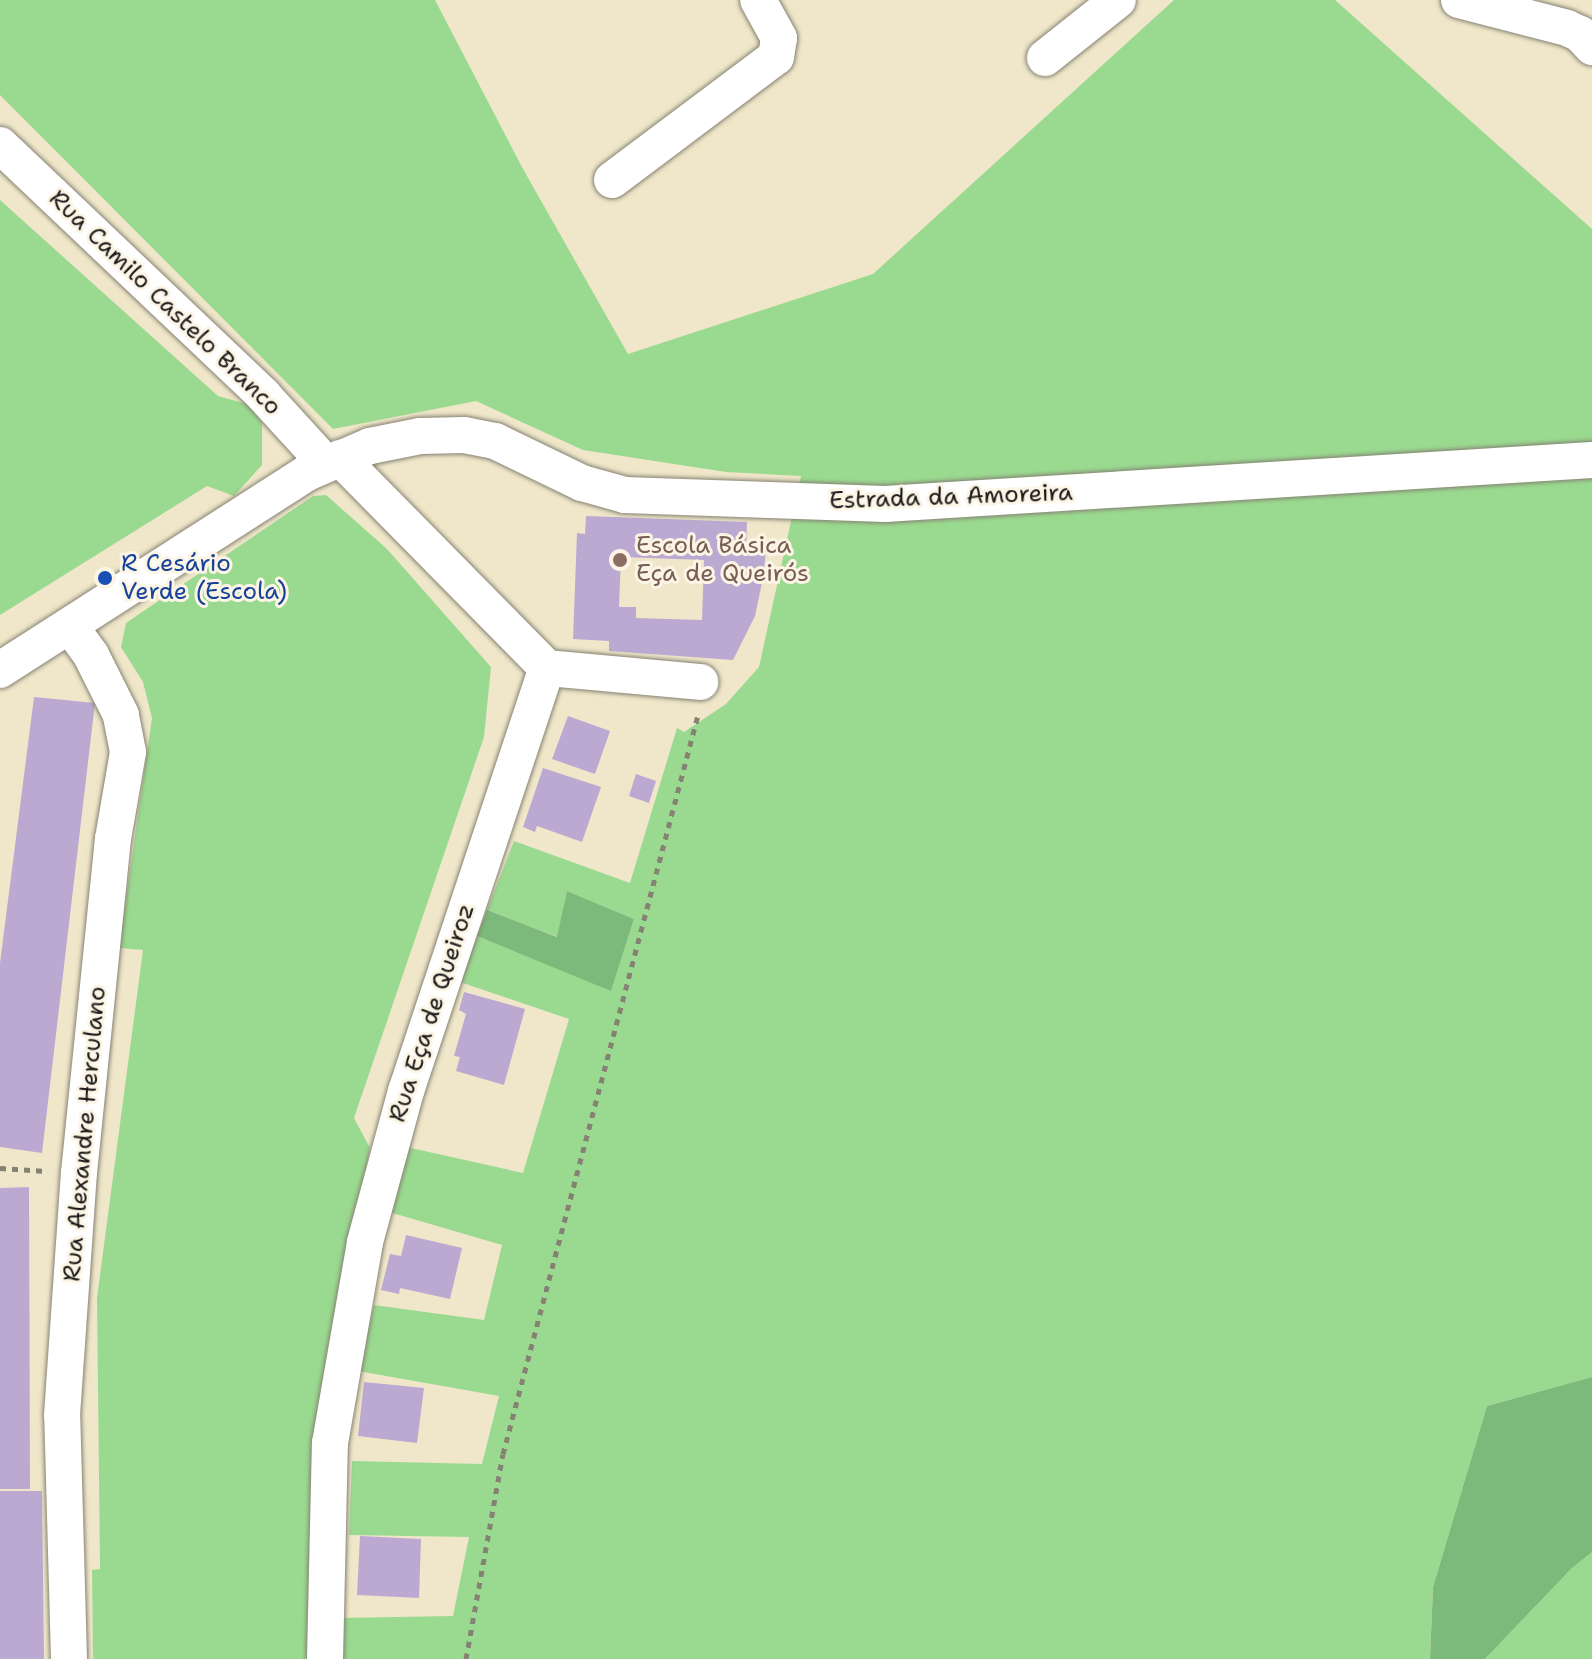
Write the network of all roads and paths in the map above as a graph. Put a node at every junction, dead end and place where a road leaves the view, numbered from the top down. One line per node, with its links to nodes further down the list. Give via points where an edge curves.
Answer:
1 (758, 0): 7 (street, via 779,38 776,57)
2 (1118, 0): 5 (street)
3 (1459, 0): 4 (street)
4 (1588, 38)
5 (1045, 58)
6 (0, 145): 9 (street, Rua Camilo Castelo Branco)
7 (612, 180)
8 (1592, 460): 9 (street, Estrada da Amoreira, via 885,504 625,495 582,483 495,441 464,435 393,440)
9 (333, 461): 10 (street, Estrada da Amoreira); 11 (street)
10 (70, 626): 12 (street, Estrada da Amoreira); 15 (street, Rua Alexandre Herculano, via 121,715 128,752 113,839)
11 (547, 668): 13 (street); 17 (street, Rua Eça de Queiroz, via 406,1091 365,1242 330,1443)
12 (0, 670)
13 (700, 682): 18 (path, via 698,723 503,1454)
14 (0, 1168): 15 (path)
15 (79, 1173): 16 (street, Rua Alexandre Herculano, via 62,1415)
16 (69, 1659)
17 (325, 1659)
18 (466, 1659)

